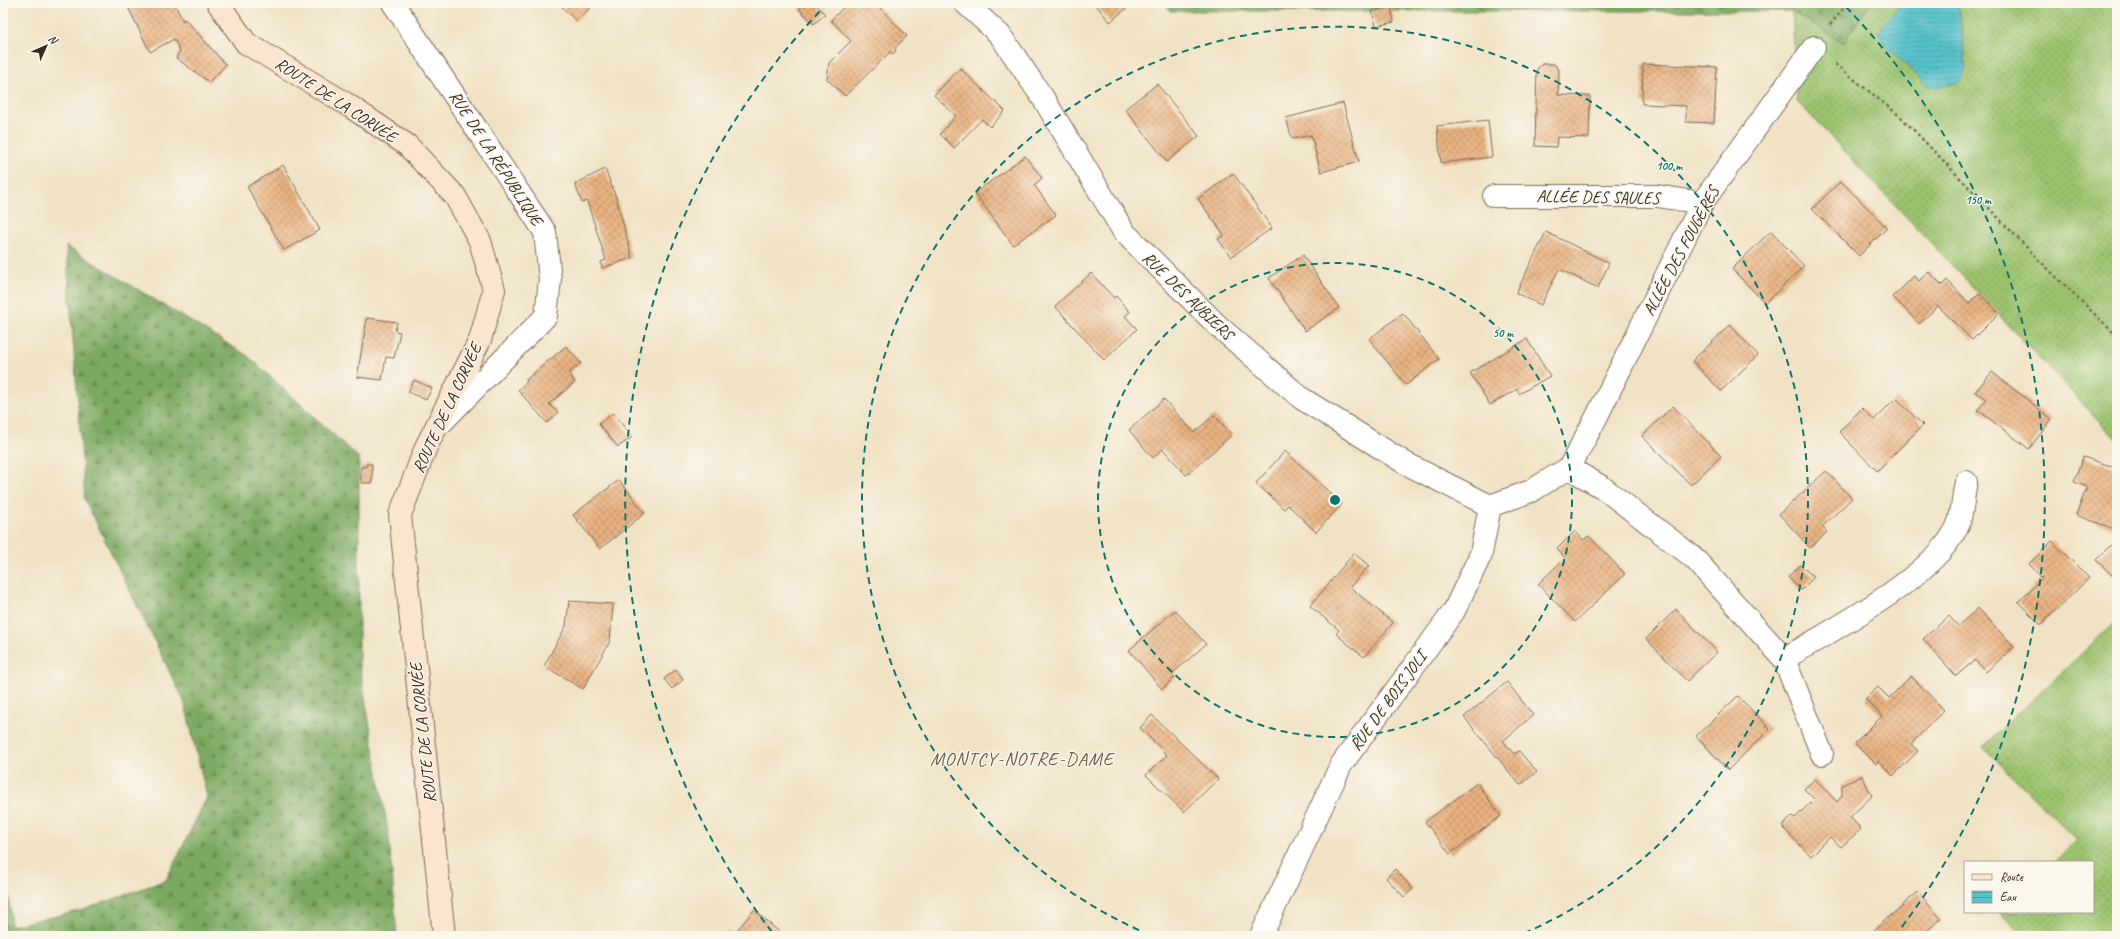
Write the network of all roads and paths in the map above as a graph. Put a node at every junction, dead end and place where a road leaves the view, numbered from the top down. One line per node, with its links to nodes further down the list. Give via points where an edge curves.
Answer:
1 (218, 3): 8 (street, ROUTE DE LA CORVÉE, via 246,43 345,103 407,145 455,196 480,241 494,290 480,340)
2 (393, 3): 8 (street, RUE DE LA RÉPUBLIQUE, via 545,232 550,279 546,316)
3 (965, 3): 11 (street, RUE DES AUBIERS, via 1000,35 1124,232 1217,325 1301,398 1405,463)
4 (1814, 47): 6 (street, ALLÉE DES FOUGÈRES); 7 (path, via 1901,117 2040,261)
5 (1494, 196): 6 (street, ALLÉE DES SAULES, via 1657,196)
6 (1702, 203): 9 (street, ALLÉE DES FOUGÈRES)
7 (2117, 336)
8 (436, 428): 14 (street, ROUTE DE LA CORVÉE, via 400,515)
9 (1569, 468): 11 (street, ALLÉE DES FOUGÈRES, via 1532,491); 12 (street, via 1602,487 1694,558)
10 (1966, 482): 12 (street, via 1959,522 1942,551 1891,594)
11 (1490, 506): 15 (street, RUE DE BOIS JOLI, via 1481,554 1454,611 1341,765)
12 (1784, 659): 13 (street)
13 (1822, 754)
14 (444, 936)
15 (1261, 936)

